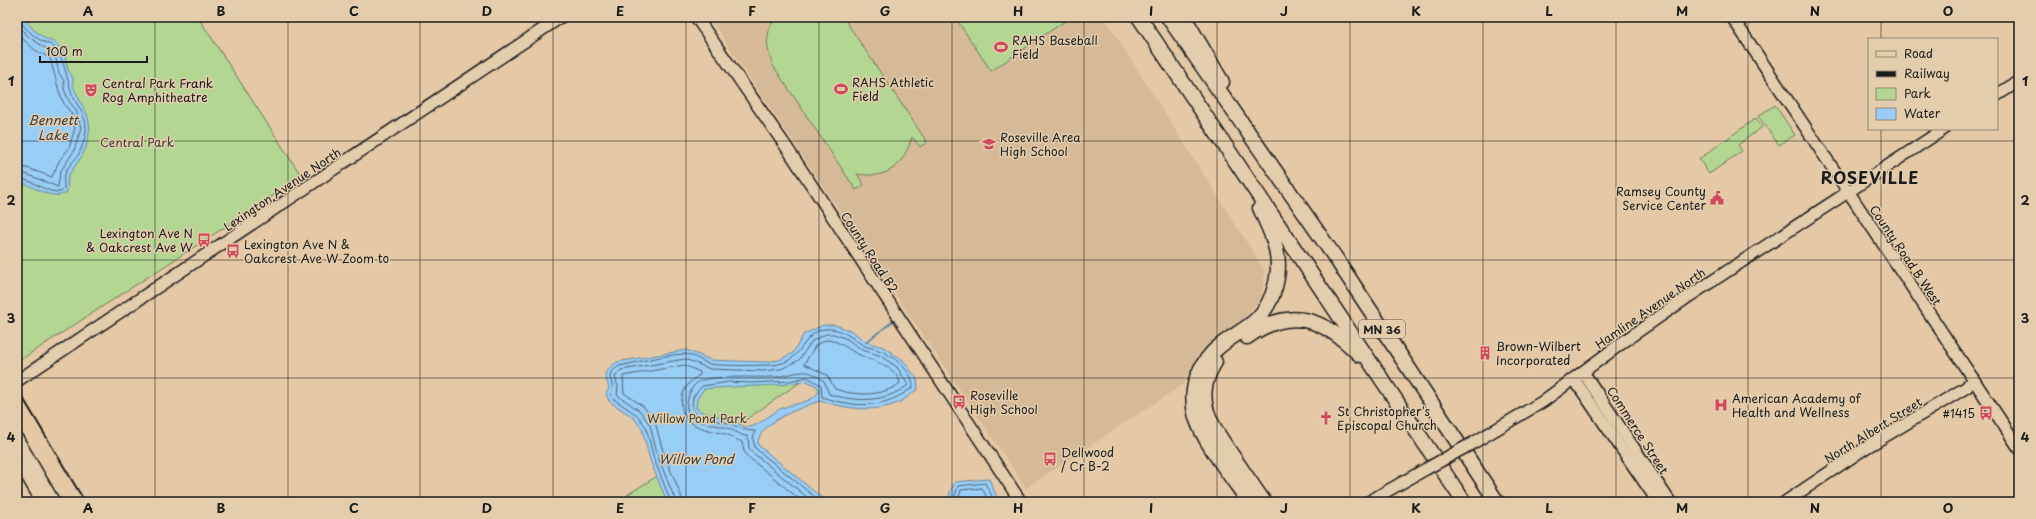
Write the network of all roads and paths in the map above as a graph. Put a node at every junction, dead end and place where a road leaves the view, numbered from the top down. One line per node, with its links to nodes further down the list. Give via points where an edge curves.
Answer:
1 (561, 17): 15 (street, Lexington Avenue North)
2 (696, 17): 22 (street, County Road B2, via 787,148)
3 (1139, 17): 11 (highway, MN 36)
4 (1168, 17): 10 (highway, MN 36)
5 (1184, 17): 10 (highway)
6 (1732, 17): 12 (street, County Road B West)
7 (2019, 81): 8 (street)
8 (1998, 94)
9 (1942, 130): 12 (street, Hamline Avenue North)
10 (1264, 157): 27 (highway, MN 36, via 1337,260)
11 (1238, 162): 16 (highway, MN 36); 23 (highway, via 1268,224 1274,243 1278,264 1276,285 1259,317 1208,357 1197,378 1193,398 1200,428)
12 (1848, 191): 13 (street, Hamline Avenue North, via 1676,305); 14 (street, County Road B West)
13 (1579, 376): 25 (street, Hamline Avenue North, bridge, via 1522,415); 28 (street, Commerce Street); 29 (street, Commerce Street)
14 (1973, 378): 18 (street, County Road B West); 30 (street, North Albert Street, via 1967,387 1880,439)
15 (17, 382)
16 (1391, 392): 24 (highway, via 1349,344 1332,330 1313,321 1290,318 1270,323 1226,351 1217,360 1208,376 1204,394 1206,412 1214,429); 26 (highway, MN 36)
17 (17, 438): 21 (street)
18 (2019, 448)
19 (17, 459): 20 (street)
20 (42, 502)
21 (54, 502)
22 (1022, 502)
23 (1249, 502)
24 (1264, 502)
25 (1368, 502)
26 (1464, 502)
27 (1497, 502)
28 (1658, 502)
29 (1670, 502)
30 (1785, 502)

